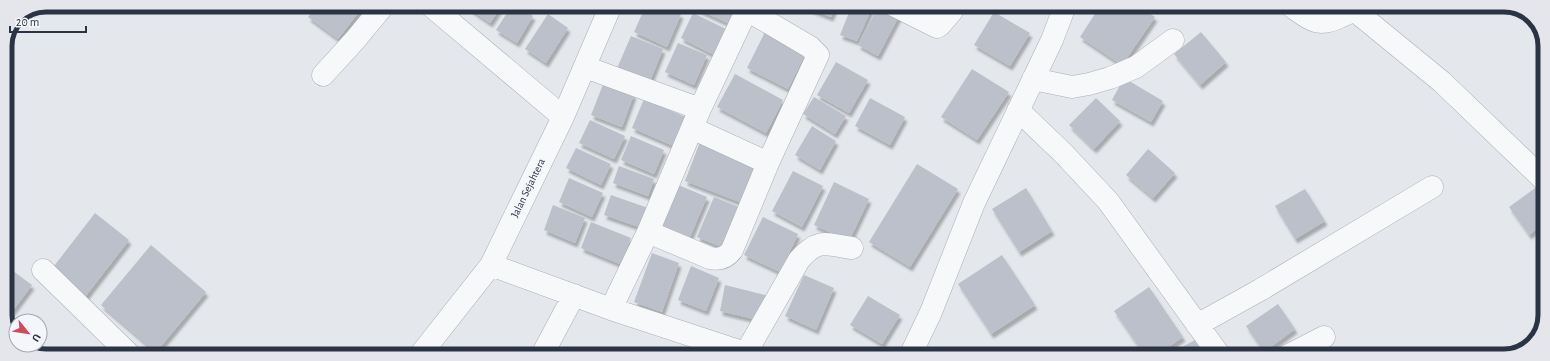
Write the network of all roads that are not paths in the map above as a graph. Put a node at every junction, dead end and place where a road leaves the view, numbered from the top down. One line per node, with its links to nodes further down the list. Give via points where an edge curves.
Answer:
1 (378, 12): 14 (street)
2 (438, 12): 17 (street)
3 (608, 12): 13 (street, Jalan Sejahtera)
4 (746, 12): 18 (street)
5 (755, 12): 19 (street, via 810,46 818,55)
6 (905, 12): 7 (street, via 936,27)
7 (951, 12)
8 (1063, 12): 15 (street)
9 (1300, 12): 10 (street, via 1311,20 1323,23)
10 (1348, 12)
11 (1362, 12): 20 (street, via 1442,82)
12 (1173, 40): 15 (street, via 1136,67 1089,84 1072,87)
13 (585, 67): 17 (street, Jalan Sejahtera); 18 (street)
14 (323, 75)
15 (1033, 79): 16 (street)
16 (1018, 110): 28 (street, via 1108,201); 35 (street, via 974,203 931,312)
17 (563, 117): 24 (street, Jalan Sejahtera)
18 (696, 119): 19 (street); 22 (street)
19 (768, 164): 22 (street, via 732,250 725,257 710,258)
20 (1538, 174)
21 (1432, 187): 28 (street, via 1260,290)
22 (648, 232): 27 (street)
23 (852, 248): 34 (street, via 818,244 799,260)
24 (491, 265): 26 (street); 31 (street, Jalan Sejahtera)
25 (43, 270): 30 (street)
26 (574, 295): 27 (street); 32 (street)
27 (611, 309): 33 (street)
28 (1196, 324): 36 (street)
29 (1324, 337): 37 (street)
30 (124, 349)
31 (425, 349)
32 (546, 349)
33 (730, 349)
34 (751, 349)
35 (913, 349)
36 (1215, 349)
37 (1301, 349)

